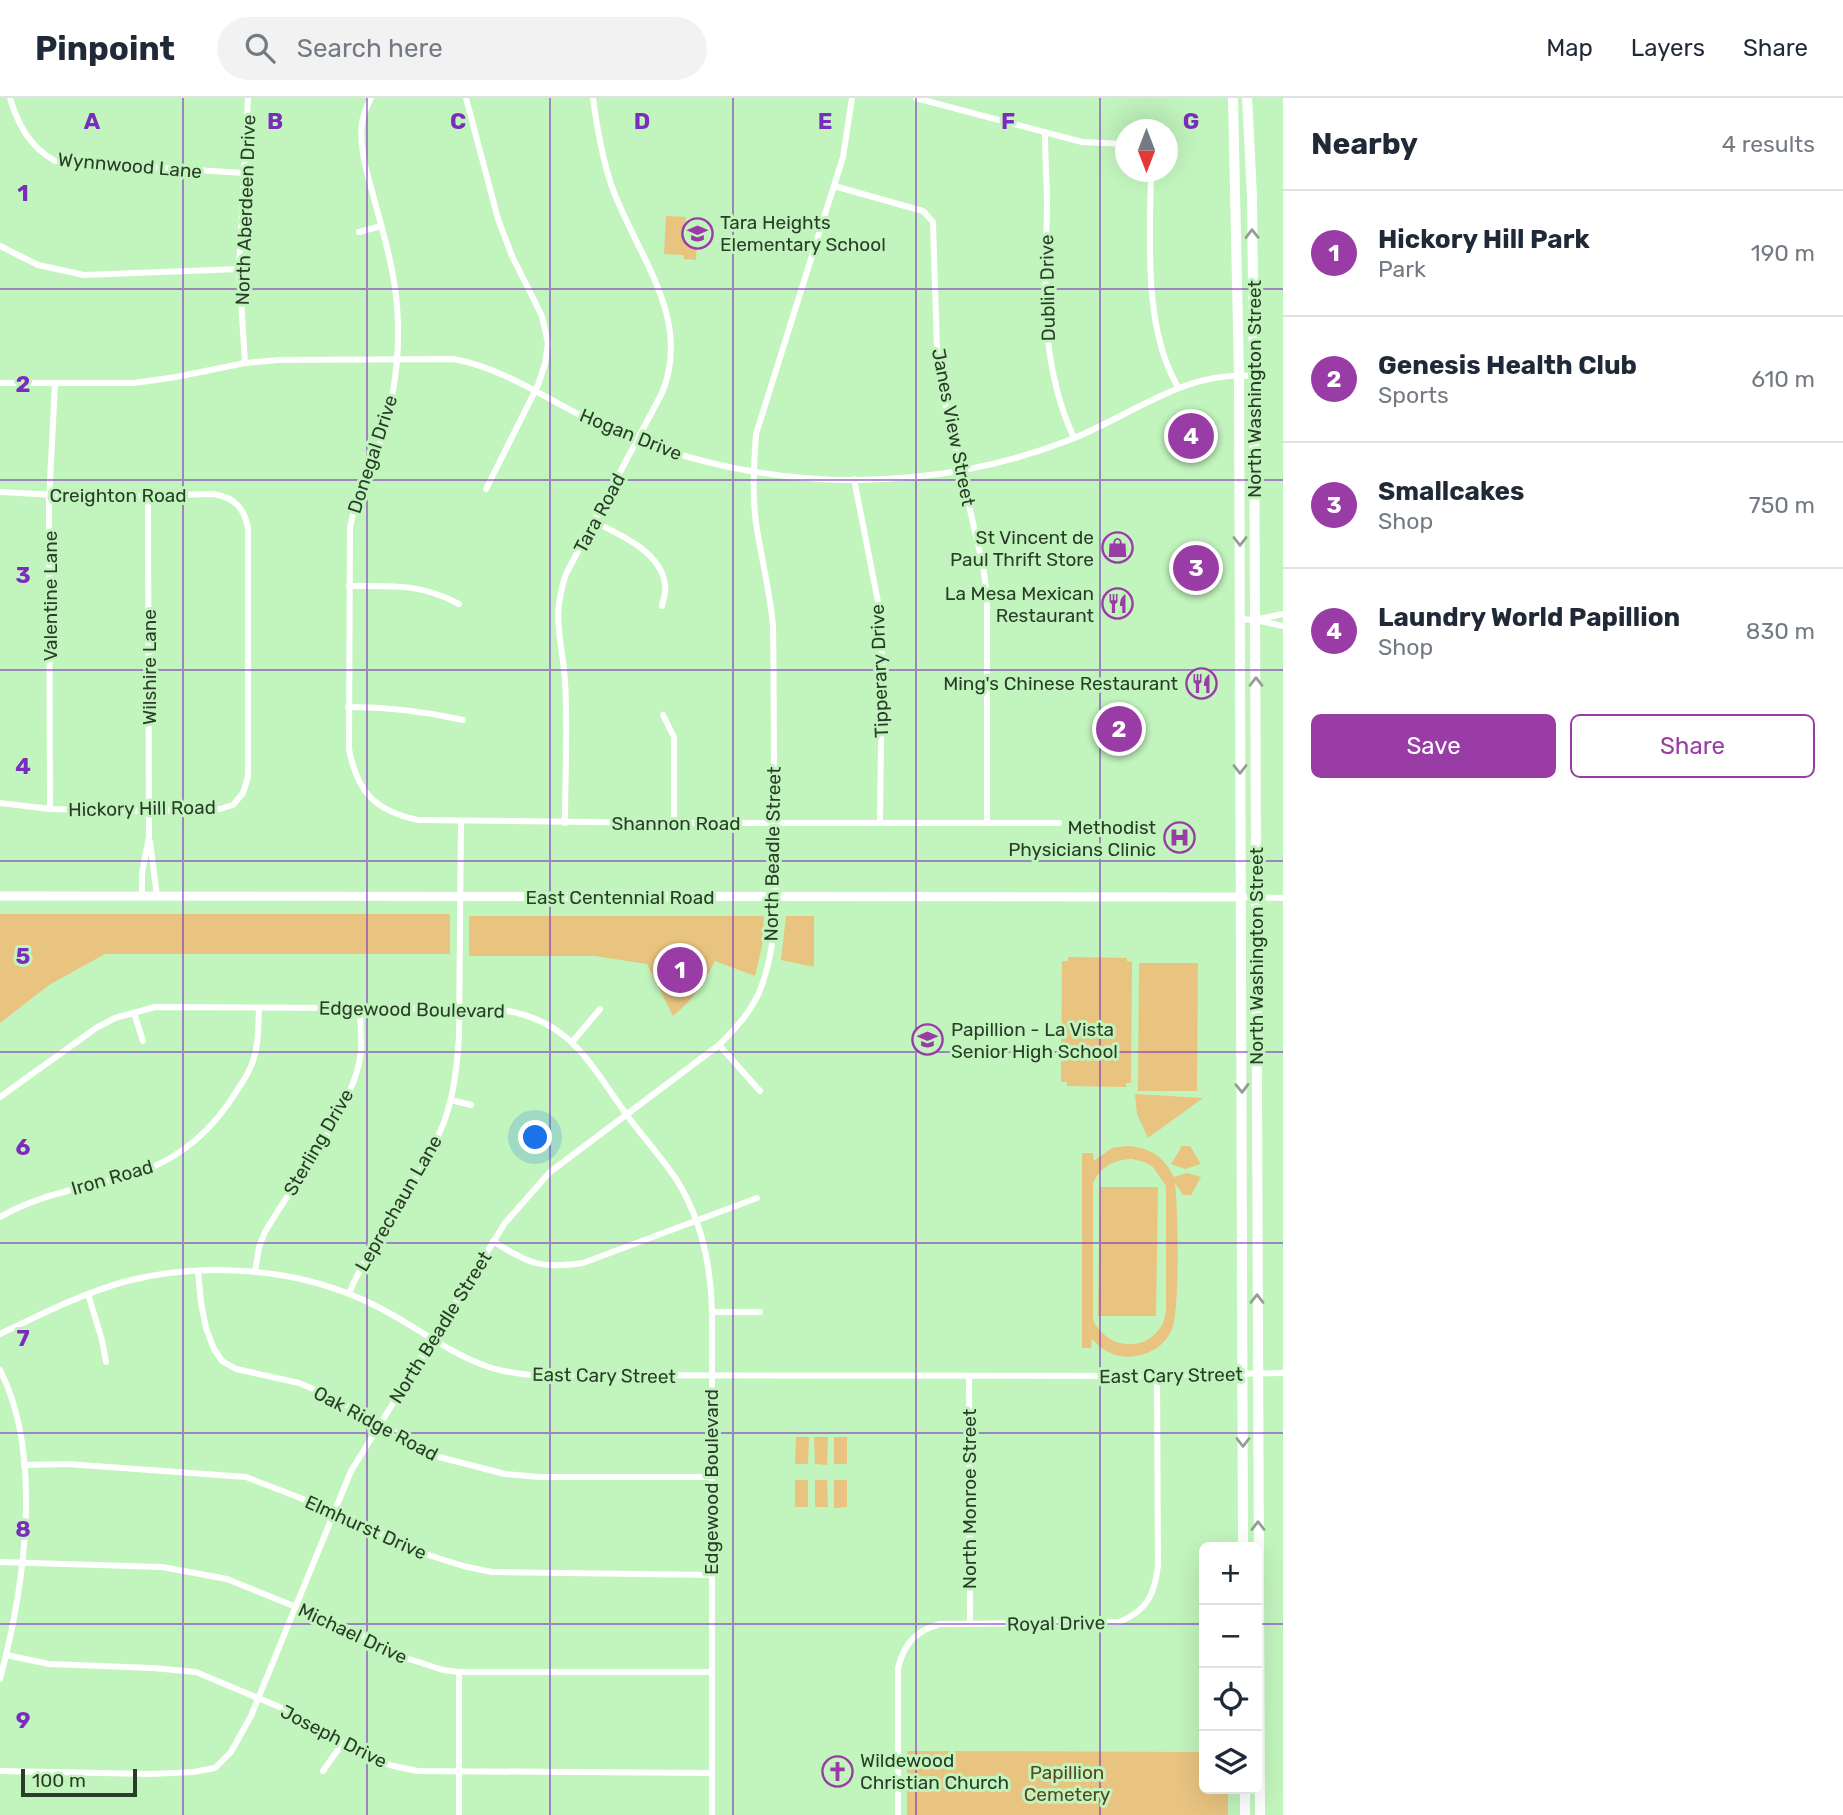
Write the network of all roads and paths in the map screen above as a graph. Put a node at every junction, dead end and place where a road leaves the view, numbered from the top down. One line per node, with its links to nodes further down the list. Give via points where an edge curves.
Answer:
1 (10, 98): 12 (street, Wynnwood Lane, via 29,140 38,152 55,161)
2 (248, 98): 12 (street, North Aberdeen Drive)
3 (371, 98): 15 (street, Donegal Drive, via 361,136)
4 (466, 98): 26 (street, via 498,219 546,329 547,356)
5 (593, 98): 28 (street, Tara Road, via 611,186 663,298 670,332 664,387)
6 (852, 98): 14 (street, North Beadle Street)
7 (916, 98): 10 (street)
8 (1233, 98): 21 (main road, North Washington Street)
9 (1247, 98): 22 (main road, North Washington Street, one-way to 9)
10 (1045, 134): 11 (street); 27 (street, Dublin Drive, via 1049,359)
11 (1115, 144)
12 (244, 173): 18 (street, North Aberdeen Drive)
13 (1151, 182): 25 (street, via 1155,311 1159,337)
14 (834, 186): 29 (street, Janes View Street, via 923,211 933,222 937,350); 30 (street, North Beadle Street, via 767,395 756,434)
15 (381, 226): 16 (street); 19 (street, Donegal Drive, via 397,303)
16 (359, 232)
17 (0, 246): 18 (street, via 38,265 84,275)
18 (239, 269): 20 (street, North Aberdeen Drive)
19 (397, 359): 20 (street, Hogan Drive); 26 (street, Hogan Drive, via 472,362); 37 (street, Donegal Drive, via 385,424 349,528)
20 (245, 363): 24 (street, Hogan Drive, via 134,383)
21 (1239, 375): 22 (street, Hogan Drive); 25 (street, Hogan Drive); 41 (main road, North Washington Street, one-way to 41)
22 (1254, 376): 42 (main road, North Washington Street)
23 (0, 383): 24 (street, Hogan Drive)
24 (55, 383): 34 (street, Valentine Lane)
25 (1178, 387): 27 (street, Hogan Drive)
26 (535, 391): 28 (street, Hogan Drive); 32 (street)
27 (1074, 438): 29 (street, Hogan Drive)
28 (638, 440): 30 (street, Hogan Drive); 36 (street, Tara Road)
29 (961, 471): 31 (street, Hogan Drive); 57 (street, Janes View Street, via 987,595)
30 (753, 472): 31 (street, Hogan Drive); 55 (street, North Beadle Street, via 773,626)
31 (854, 479): 56 (street, Tipperary Drive, via 879,607)
32 (486, 489)
33 (0, 492): 34 (street, Creighton Road)
34 (50, 495): 35 (street, Creighton Road); 49 (street, Valentine Lane)
35 (148, 497): 44 (street, Creighton Road, via 226,496 245,514); 50 (street, Wilshire Lane)
36 (595, 522): 39 (street, via 652,559 665,583); 53 (street, Tara Road, via 558,596 565,682)
37 (349, 586): 38 (street, via 420,587); 45 (street, Donegal Drive)
38 (459, 604)
39 (662, 606)
40 (1283, 614): 42 (street)
41 (1240, 619): 42 (street); 65 (main road, North Washington Street, one-way to 65)
42 (1256, 620): 43 (street); 66 (main road, North Washington Street, one-way to 42)
43 (1283, 626)
44 (249, 674): 50 (street, Hickory Hill Road, via 248,777 243,793 220,809)
45 (348, 707): 47 (street, via 386,707); 51 (street, Donegal Drive, via 349,749 360,785 384,809)
46 (663, 715): 54 (street, via 674,737)
47 (463, 720)
48 (0, 803): 49 (street, Hickory Hill Road)
49 (50, 809): 50 (street, Hickory Hill Road)
50 (150, 811): 59 (street, Wilshire Lane)
51 (418, 820): 52 (street, Shannon Road)
52 (461, 821): 53 (street, Shannon Road); 64 (street, Leprechaun Lane)
53 (565, 823): 54 (street, Shannon Road)
54 (674, 823): 55 (street, Shannon Road)
55 (774, 823): 56 (street, Shannon Road); 63 (street, North Beadle Street)
56 (880, 823): 57 (street, Shannon Road)
57 (987, 823): 58 (street, Shannon Road)
58 (1059, 823)
59 (149, 836): 61 (street, Wilshire Lane); 62 (street, Wilshire Lane)
60 (0, 896): 61 (street, East Centennial Road)
61 (142, 896): 62 (street, East Centennial Road)
62 (157, 896): 64 (street, East Centennial Road)
63 (774, 896): 64 (street, East Centennial Road); 65 (street, East Centennial Road); 75 (street, North Beadle Street, via 770,958 762,986 746,1014)
64 (460, 897): 70 (street, Leprechaun Lane)
65 (1240, 897): 66 (street); 95 (main road, North Washington Street, one-way to 95)
66 (1256, 897): 67 (street); 96 (main road, North Washington Street, one-way to 66)
67 (1283, 898)
68 (360, 1007): 69 (street, Edgewood Boulevard); 70 (street, Edgewood Boulevard); 86 (street, Sterling Drive, via 361,1051 346,1100 265,1232)
69 (259, 1008): 72 (street, Edgewood Boulevard, via 155,1007); 82 (street, Iron Road, via 253,1063 229,1104 187,1148 142,1171 60,1192)
70 (459, 1008): 74 (street, Edgewood Boulevard, via 522,1014); 78 (street, Leprechaun Lane)
71 (600, 1009): 74 (street)
72 (134, 1013): 73 (street); 77 (street, Edgewood Boulevard, via 96,1028)
73 (143, 1041)
74 (573, 1041): 80 (street, Edgewood Boulevard)
75 (719, 1045): 76 (street); 80 (street, North Beadle Street)
76 (760, 1091)
77 (0, 1097)
78 (451, 1100): 79 (street); 87 (street, Leprechaun Lane, via 435,1143)
79 (471, 1105)
80 (627, 1116): 83 (street, Edgewood Boulevard, via 677,1180); 84 (street, North Beadle Street, via 550,1172)
81 (757, 1198): 83 (street)
82 (0, 1217)
83 (695, 1221): 84 (street, via 583,1263 563,1266 538,1265); 89 (street, Edgewood Boulevard, via 705,1249)
84 (493, 1241): 92 (street, North Beadle Street)
85 (198, 1271): 86 (street, East Cary Street); 88 (street, East Cary Street, via 128,1281); 101 (street, Oak Ridge Road, via 206,1328 222,1361 330,1395)
86 (255, 1272): 87 (street, East Cary Street)
87 (349, 1293): 92 (street, East Cary Street)
88 (88, 1294): 91 (street, East Cary Street); 93 (street)
89 (712, 1311): 90 (street); 100 (street, Edgewood Boulevard)
90 (760, 1312)
91 (0, 1335)
92 (432, 1339): 100 (street, East Cary Street, via 491,1368 530,1376); 101 (street, North Beadle Street)
93 (106, 1362)
94 (0, 1370): 102 (street, via 20,1429)
95 (1242, 1373): 96 (street, East Cary Street); 99 (street, East Cary Street); 105 (main road, North Washington Street, one-way to 105)
96 (1258, 1373): 97 (street, East Cary Street); 126 (main road, North Washington Street, one-way to 96)
97 (1283, 1373)
98 (969, 1376): 99 (street, East Cary Street); 100 (street, East Cary Street); 110 (street, North Monroe Street)
99 (1157, 1376): 110 (street, Royal Drive, via 1158,1565 1150,1601 1119,1622)
100 (712, 1377): 103 (street, Edgewood Boulevard)
101 (380, 1423): 103 (street, Oak Ridge Road, via 439,1457 505,1474); 104 (street, North Beadle Street)
102 (24, 1465): 104 (street, Elmhurst Drive, via 236,1475); 107 (street)
103 (711, 1477): 108 (street, Edgewood Boulevard)
104 (334, 1511): 108 (street, Elmhurst Drive, via 412,1550 492,1572); 109 (street, North Beadle Street)
105 (1243, 1542)
106 (0, 1562): 107 (street, Michael Drive)
107 (23, 1562): 109 (street, Michael Drive, via 196,1572); 111 (street)
108 (711, 1575): 113 (street, Edgewood Boulevard)
109 (296, 1606): 112 (street, Michael Drive, via 346,1626 400,1656); 115 (street, North Beadle Street)
110 (970, 1623): 124 (street, Royal Drive, via 928,1628 909,1640 901,1655)
111 (6, 1656): 114 (street); 115 (street, Joseph Drive, via 49,1664 196,1672)
112 (459, 1672): 113 (street, Michael Drive); 119 (street)
113 (710, 1672): 120 (street, Edgewood Boulevard)
114 (0, 1679)
115 (259, 1698): 116 (street, Joseph Drive); 117 (street, North Beadle Street, via 241,1736 215,1768 151,1774)
116 (342, 1744): 118 (street); 119 (street, Joseph Drive, via 393,1766)
117 (0, 1771)
118 (323, 1772)
119 (459, 1772): 120 (street, Joseph Drive); 122 (street)
120 (712, 1773): 123 (street, Edgewood Boulevard)
121 (1245, 1794): 125 (main road)
122 (459, 1815)
123 (712, 1815)
124 (898, 1815)
125 (1245, 1815)
126 (1260, 1815)

